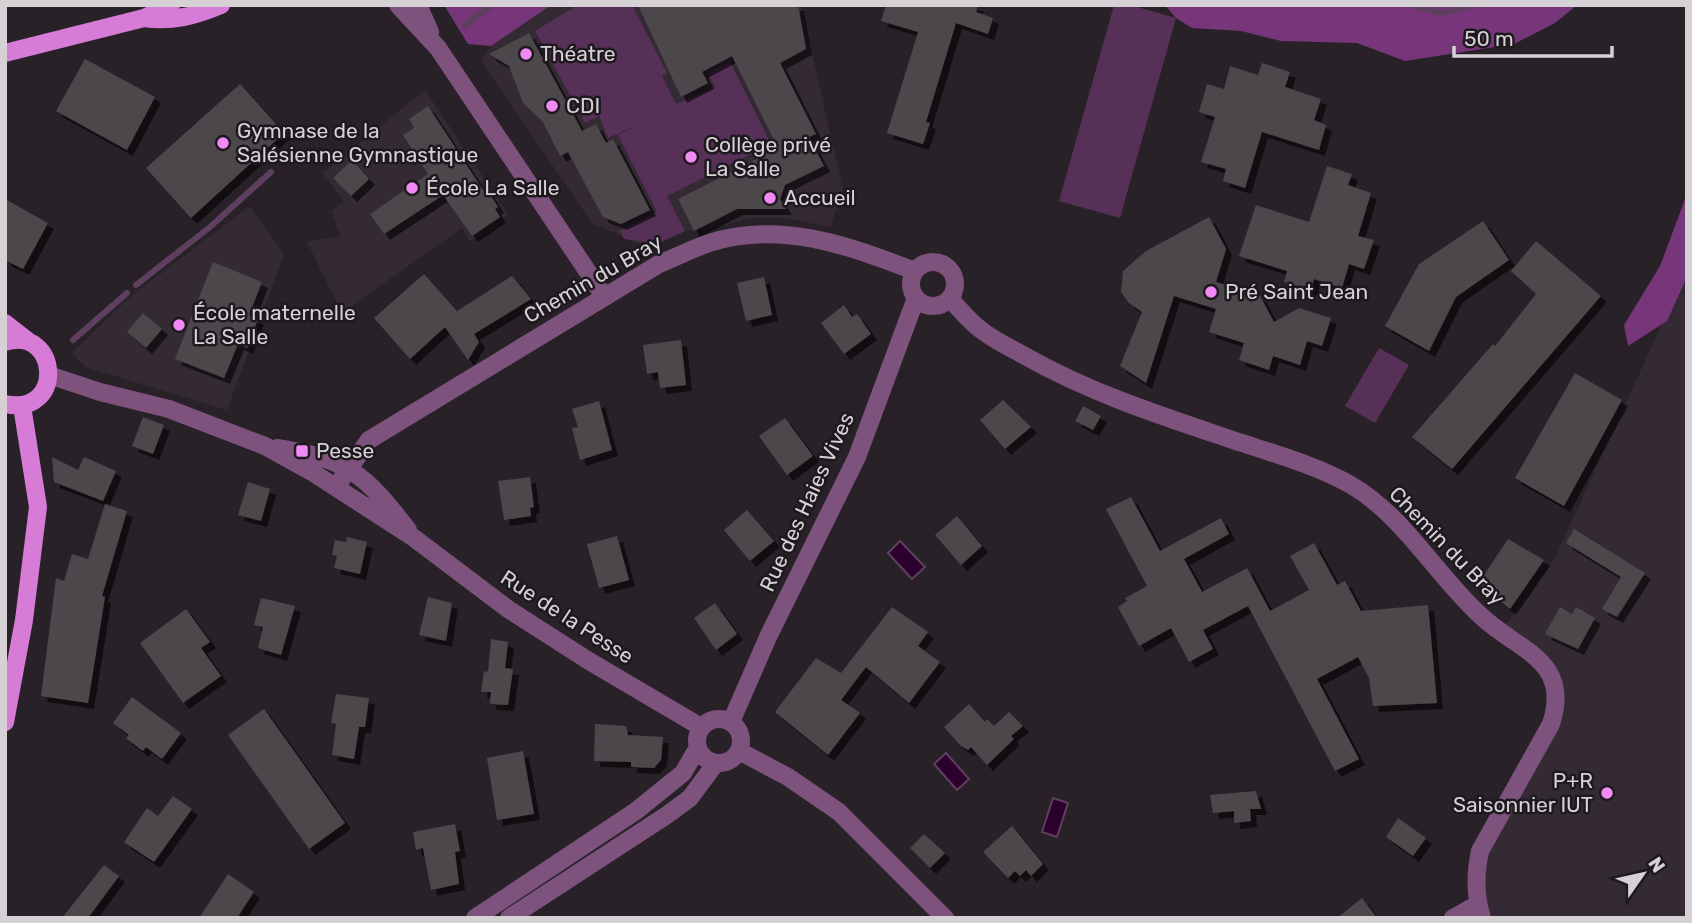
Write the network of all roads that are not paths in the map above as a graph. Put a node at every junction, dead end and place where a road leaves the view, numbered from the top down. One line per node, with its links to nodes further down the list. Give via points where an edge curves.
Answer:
1 (171, 5): 5 (main road)
2 (221, 5): 5 (main road, via 182,19)
3 (398, 5): 6 (street)
4 (418, 5): 6 (street)
5 (144, 18): 7 (main road)
6 (438, 48): 9 (street)
7 (7, 53)
8 (915, 271): 9 (street, Chemin du Bray, via 831,240 766,234 711,243 659,264); 10 (street, via 911,285); 11 (street, via 934,261 947,266 956,285)
9 (604, 296): 18 (street, Chemin du Bray, via 369,440)
10 (916, 298): 11 (street, via 933,306); 22 (street, Rue des Haies Vives, via 858,457)
11 (950, 299): 27 (street, Chemin du Bray, via 980,330 1101,394 1314,468 1352,486 1384,509 1452,589 1500,634 1532,651 1548,668 1557,706 1480,852 1476,867)
12 (5, 323): 13 (main road)
13 (28, 341): 14 (main road); 15 (main road, via 41,350)
14 (5, 342)
15 (49, 375): 16 (main road, via 36,400); 17 (street, Rue de la Pesse, via 169,409)
16 (14, 405): 21 (main road, via 38,507)
17 (265, 446): 18 (street, Rue de la Pesse, via 325,456); 19 (street, Rue de la Pesse)
18 (350, 467): 19 (street, Chemin du Bray); 20 (street, Rue de la Pesse, via 378,491)
19 (336, 486): 20 (street, Rue de la Pesse)
20 (414, 538): 23 (street, Rue de la Pesse, via 508,609)
21 (5, 722)
22 (731, 722): 23 (street, via 718,718); 25 (street, via 741,735)
23 (701, 727): 24 (street)
24 (697, 749): 26 (street); 28 (street, via 683,773 636,811)
25 (739, 751): 26 (street, via 732,759); 30 (street, via 839,812)
26 (716, 763): 29 (street, via 690,797 667,815)
27 (1480, 911): 31 (street)
28 (475, 918)
29 (509, 918)
30 (945, 918)
31 (1453, 918)

